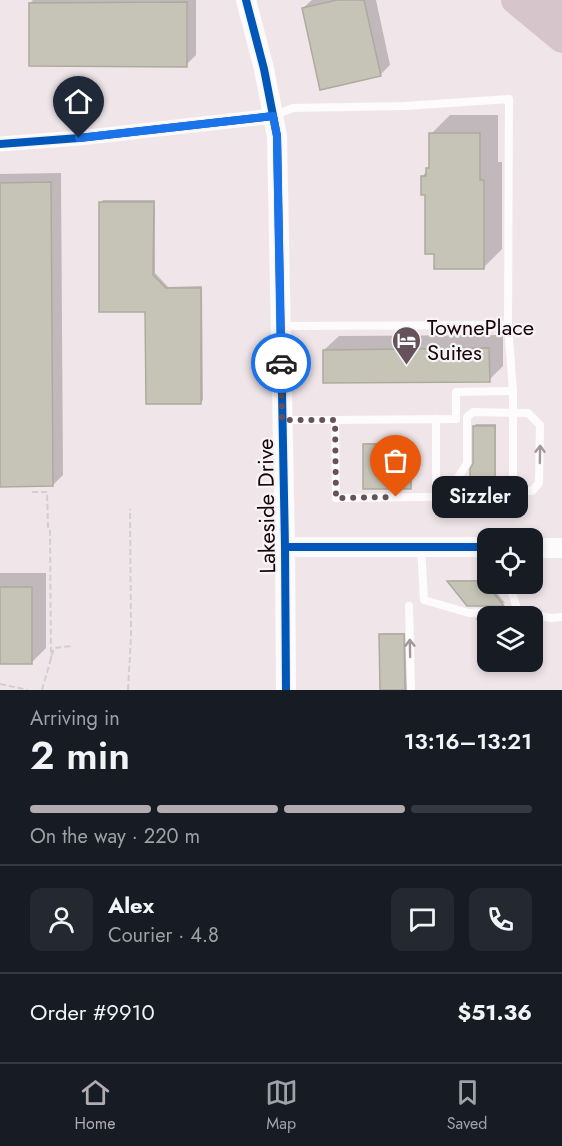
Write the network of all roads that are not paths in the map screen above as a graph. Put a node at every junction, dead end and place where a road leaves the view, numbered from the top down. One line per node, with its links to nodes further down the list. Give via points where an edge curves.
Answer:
1 (246, 0): 6 (street, Lakeside Drive)
2 (515, 0): 5 (highway)
3 (541, 0): 4 (highway)
4 (562, 11)
5 (562, 39)
6 (273, 116): 7 (street); 8 (lane, via 297,108 509,99); 9 (street, Lakeside Drive, via 277,136)
7 (0, 144)
8 (508, 325): 9 (lane); 10 (lane)
9 (280, 326): 13 (street, Lakeside Drive)
10 (513, 391): 11 (lane); 12 (lane, via 456,392 456,419)
11 (513, 413): 15 (lane, via 472,412 467,417 467,463); 16 (lane); 16 (lane, one-way to 11, via 532,491 539,483 540,425 528,413)
12 (436, 419): 14 (lane); 17 (lane)
13 (282, 420): 14 (lane); 18 (street, Lakeside Drive)
14 (335, 420): 17 (lane, via 336,498)
15 (456, 481)
16 (513, 490): 17 (lane, via 513,496)
17 (436, 497)
18 (285, 546): 19 (street); 27 (street, Lakeside Drive)
19 (421, 546): 20 (street); 24 (lane, via 424,600)
20 (477, 546)
21 (543, 548): 22 (street)
22 (562, 548)
23 (409, 606): 28 (lane, one-way to 23)
24 (477, 613)
25 (543, 616): 26 (lane)
26 (562, 617)
27 (286, 690)
28 (411, 690)

